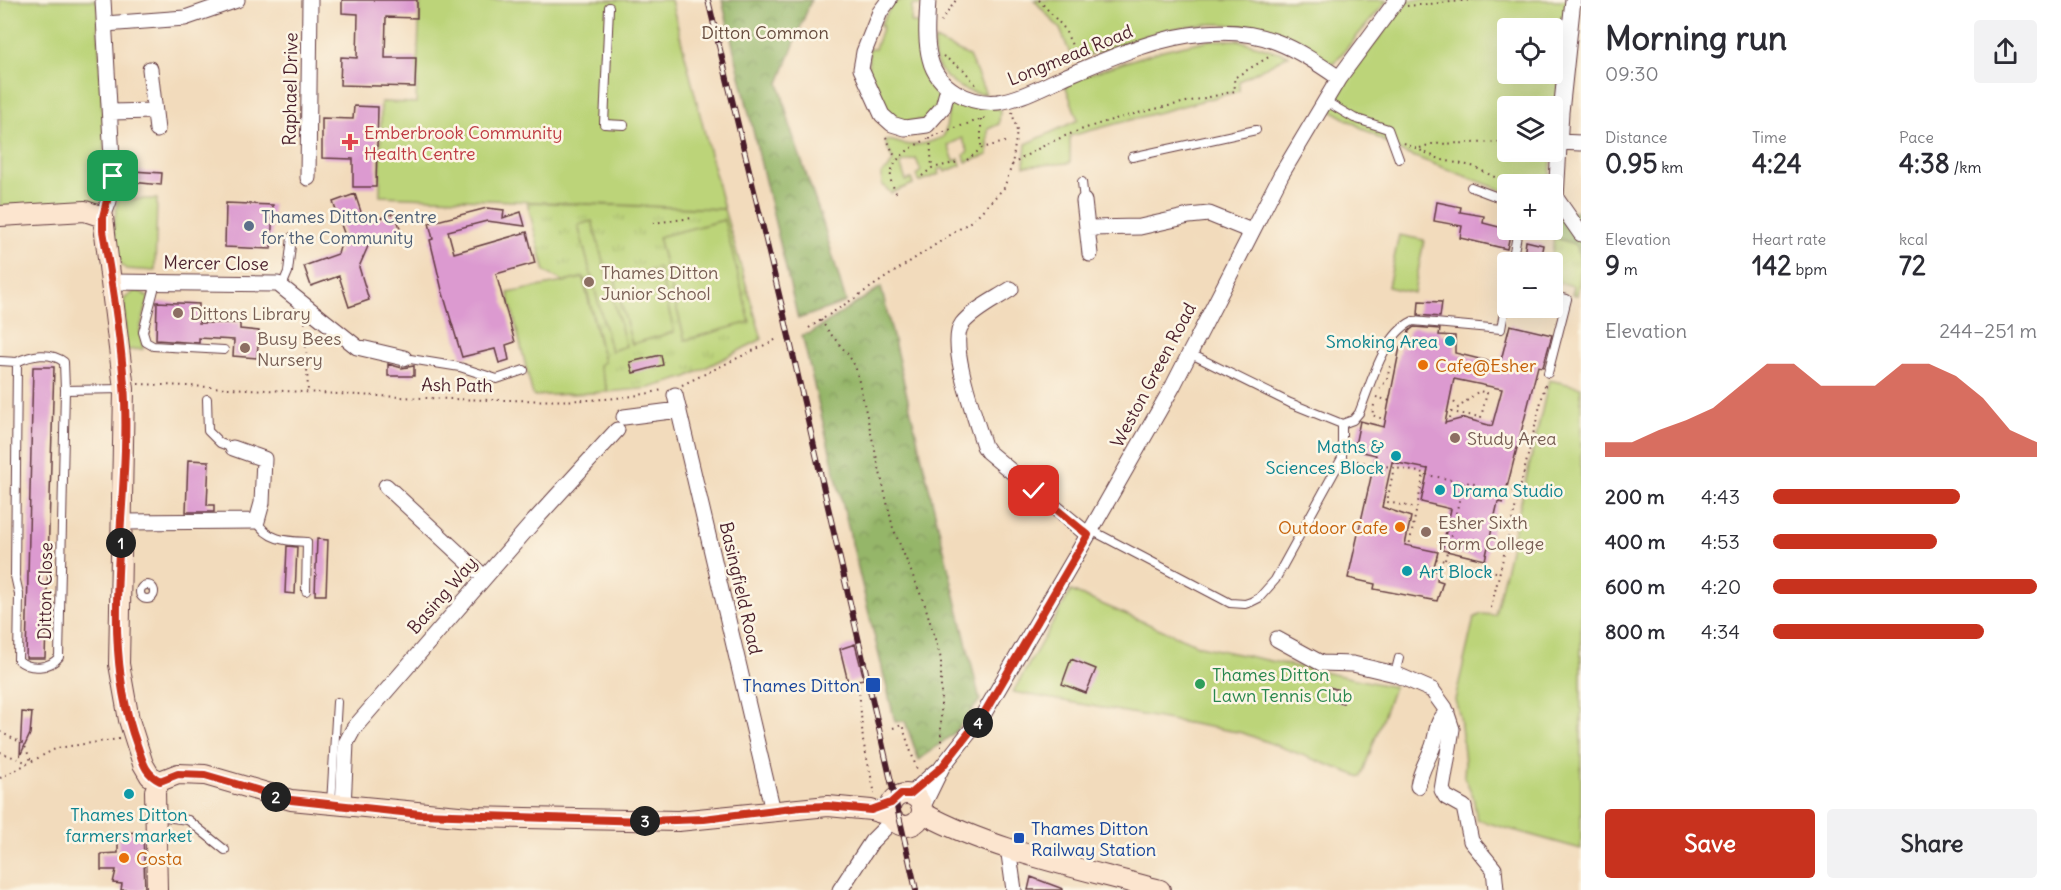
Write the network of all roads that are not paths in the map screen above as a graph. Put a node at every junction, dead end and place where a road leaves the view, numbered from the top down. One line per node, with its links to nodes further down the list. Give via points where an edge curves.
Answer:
1 (103, 0): 9 (street)
2 (237, 0): 9 (street, via 185,18)
3 (310, 0): 24 (street, Raphael Drive)
4 (889, 0): 12 (street, via 880,12 861,69 882,115 905,128 927,125 943,107)
5 (927, 0): 12 (street, via 930,60)
6 (1573, 0): 13 (street)
7 (1395, 2): 11 (street, Weston Green Road)
8 (609, 7): 17 (lane, via 604,124)
9 (105, 24): 16 (street)
10 (150, 69): 15 (street)
11 (1339, 78): 12 (street, Longmead Road, via 1288,45 1258,36 1204,33 1137,48 1008,100 983,102); 14 (street, Weston Green Road)
12 (948, 88)
13 (1563, 96)
14 (1325, 101): 23 (lane, via 1354,118 1388,129); 33 (street, Weston Green Road)
15 (154, 111): 16 (street); 18 (street)
16 (111, 112): 31 (street, via 113,176)
17 (624, 125)
18 (157, 130)
19 (1256, 130): 22 (lane)
20 (1563, 142): 21 (street)
21 (1581, 143)
22 (1132, 157)
23 (1400, 159)
24 (308, 178)
25 (1082, 182): 28 (lane)
26 (1471, 187): 27 (lane)
27 (1497, 197)
28 (1084, 201): 32 (street)
29 (1563, 210): 34 (street)
30 (0, 216): 31 (main road, via 85,211)
31 (103, 217): 37 (main road)
32 (1089, 228): 33 (street, via 1140,227 1209,214); 36 (street)
33 (1251, 231): 46 (street, Weston Green Road)
34 (1581, 234)
35 (292, 237): 39 (lane, via 288,272)
36 (1090, 254)
37 (111, 282): 38 (street, Mercer Close); 52 (main road)
38 (156, 282): 39 (street, Mercer Close); 45 (lane, via 144,332 146,342 153,346)
39 (282, 286): 47 (street, Mercer Close, via 357,347)
40 (1011, 289): 61 (street, via 962,324 957,334 958,356 984,446)
41 (1563, 298): 42 (lane, via 1567,299)
42 (1563, 315)
43 (1503, 318): 56 (lane, via 1501,330 1413,321 1401,326 1359,412 1353,420)
44 (1562, 318): 51 (lane)
45 (224, 350)
46 (1189, 353): 56 (lane); 61 (street, Weston Green Road)
47 (404, 358): 50 (lane, via 460,367 497,379)
48 (0, 361): 49 (lane)
49 (17, 362): 53 (lane, Ditton Close, via 29,356 58,357 64,362); 53 (lane, Ditton Close, via 18,660 29,667 50,665 59,657)
50 (524, 370)
51 (1548, 373)
52 (124, 387): 53 (lane); 60 (main road)
53 (65, 390)
54 (207, 399): 57 (lane, via 208,431 220,443)
55 (621, 424): 62 (street, Basing Way); 76 (street, Basingfield Road, via 674,395)
56 (1342, 424): 61 (lane, via 1342,458 1275,580 1259,598 1245,604 1230,603)
57 (233, 448): 59 (street, via 264,459)
58 (386, 486): 62 (street)
59 (257, 521): 60 (street); 63 (lane, via 279,540 307,542)
60 (122, 522): 65 (main road)
61 (1090, 532): 71 (street, Weston Green Road, via 983,715)
62 (484, 577): 75 (street, Basing Way, via 348,735)
63 (306, 591)
64 (145, 600): 65 (lane)
65 (119, 601): 72 (main road, via 119,664 133,735 147,772)
66 (1277, 639): 68 (street, via 1321,663 1353,664)
67 (1399, 658): 68 (lane)
68 (1395, 674): 70 (street, via 1432,690)
69 (337, 702): 75 (lane)
70 (1447, 712): 73 (street, via 1438,720); 86 (street, via 1452,729 1442,790 1446,797 1464,807 1471,840 1494,868)
71 (945, 764): 74 (street, Weston Green Road); 74 (street, Weston Green Road)
72 (160, 781): 75 (main road, via 178,774 205,775 272,796); 78 (main road, via 155,791)
73 (1418, 786)
74 (919, 799): 77 (main road, via 901,794); 77 (main road, via 916,823 909,826 899,825); 80 (main road, via 950,828)
75 (337, 806): 76 (main road, via 469,817 645,821)
76 (773, 811): 77 (main road, via 828,806)
77 (885, 811): 79 (street); 79 (street)
78 (155, 816): 81 (lane, via 188,820); 82 (main road)
79 (872, 841): 83 (street)
80 (1008, 847): 84 (street); 85 (main road)
81 (225, 850)
82 (157, 890)
83 (840, 890)
84 (1014, 890)
85 (1160, 890)
86 (1496, 890)

